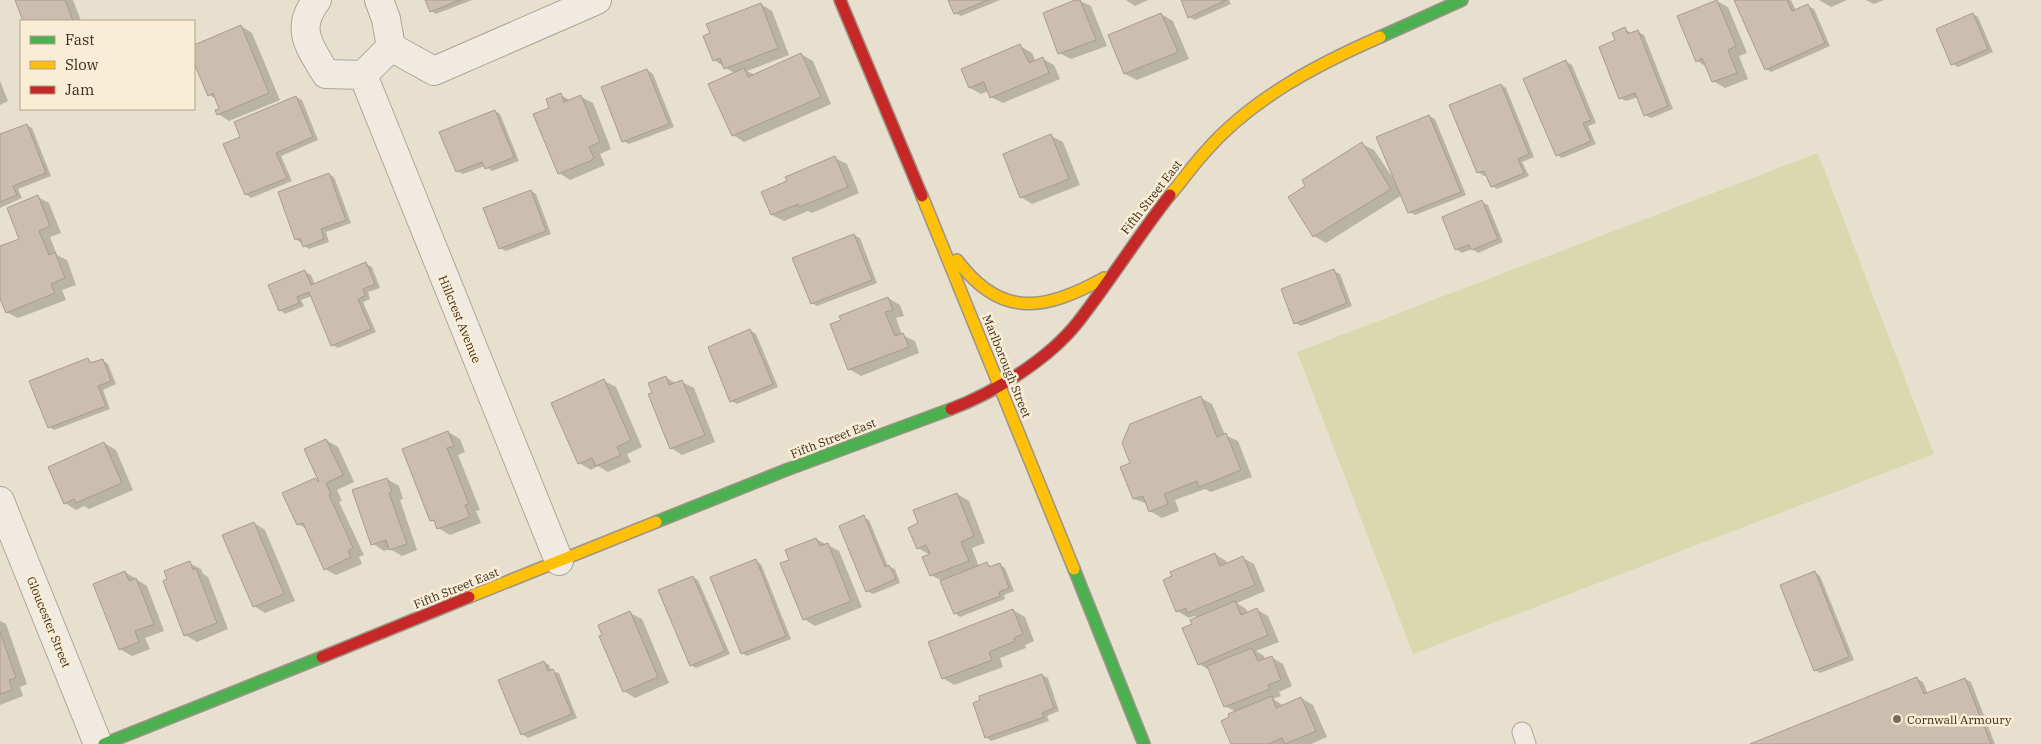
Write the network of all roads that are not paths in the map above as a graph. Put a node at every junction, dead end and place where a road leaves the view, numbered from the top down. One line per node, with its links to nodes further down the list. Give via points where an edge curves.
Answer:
1 (317, 0): 7 (street, via 308,11 305,37 326,74)
2 (379, 0): 6 (street)
3 (597, 0): 6 (street, via 434,71)
4 (840, 0): 8 (street, Marlborough Street)
5 (1462, 0): 9 (street, Fifth Street East, via 1343,53 1241,117 1206,150)
6 (391, 48): 7 (street)
7 (363, 75): 12 (street, Hillcrest Avenue)
8 (931, 216): 9 (street, via 964,271 994,297 1035,304 1072,297); 10 (street, Marlborough Street)
9 (1111, 274): 10 (street, Fifth Street East, via 1078,323 1043,355)
10 (1001, 386): 12 (street, Fifth Street East, via 961,405 786,470); 15 (street, Marlborough Street)
11 (0, 501): 13 (street, Gloucester Street)
12 (559, 561): 14 (street, Fifth Street East)
13 (98, 744)
14 (104, 744)
15 (1144, 744)

